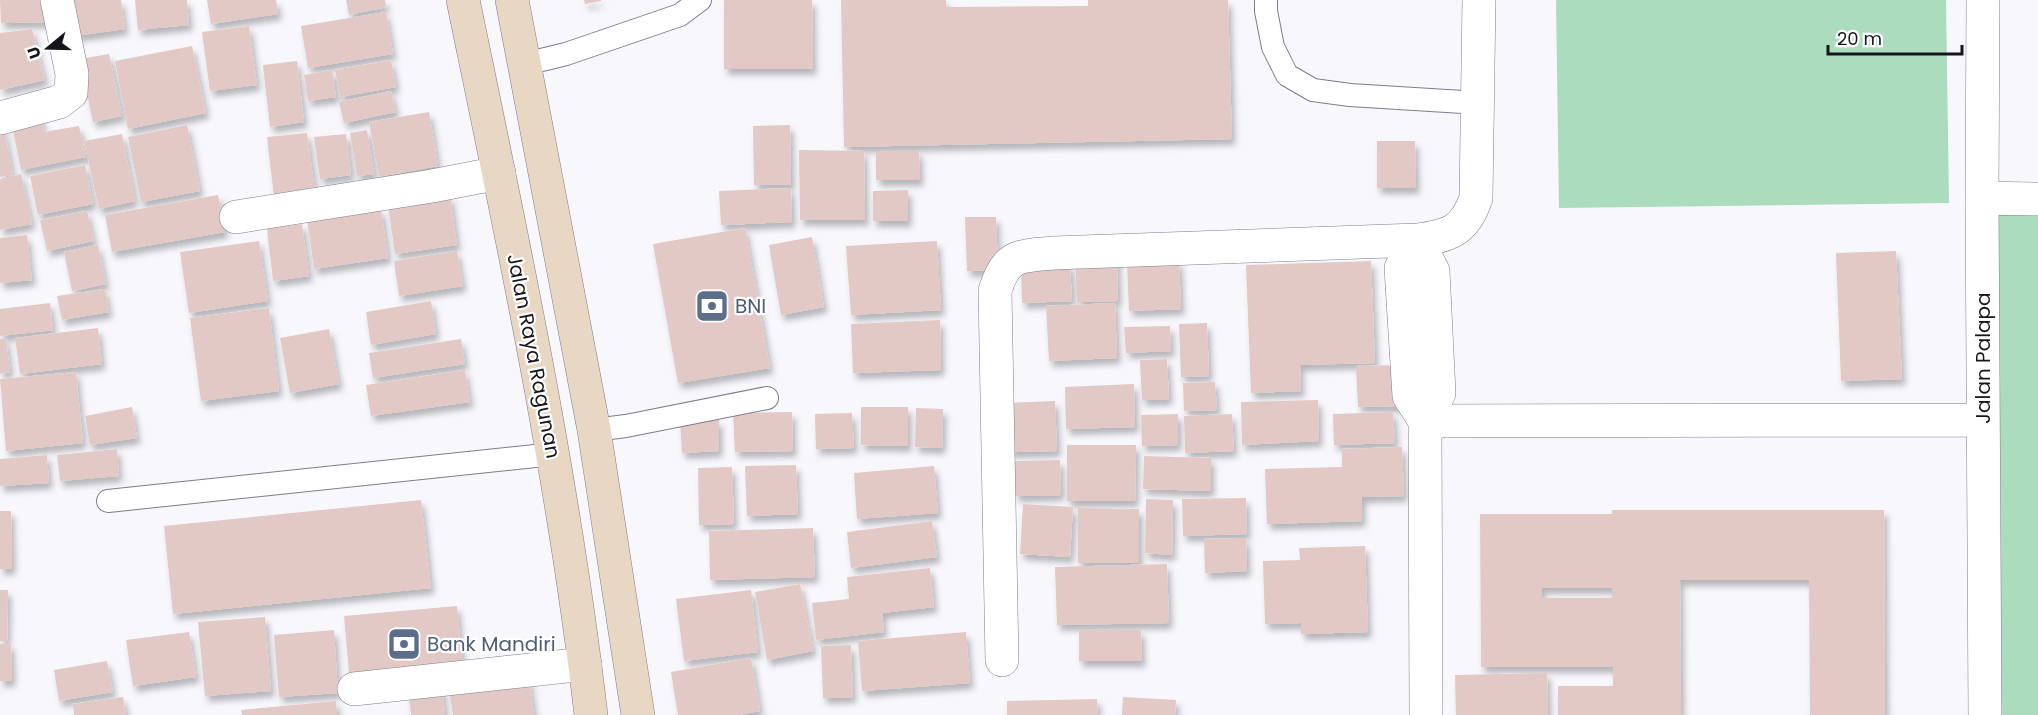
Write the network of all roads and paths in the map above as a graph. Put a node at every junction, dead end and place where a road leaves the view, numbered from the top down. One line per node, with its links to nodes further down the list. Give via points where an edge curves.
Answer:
1 (57, 0): 10 (street, via 72,74 71,93 59,102)
2 (463, 0): 11 (main road, Jalan Raya Ragunan)
3 (512, 0): 8 (main road)
4 (700, 0): 8 (lane, via 680,15)
5 (1266, 0): 9 (lane, via 1273,47 1287,75 1313,90)
6 (1479, 0): 9 (street)
7 (1983, 0): 12 (street, Jalan Palapa)
8 (525, 64): 19 (main road)
9 (1479, 103): 15 (street, via 1476,198 1471,213 1459,227 1441,237)
10 (0, 118)
11 (499, 173): 14 (street); 20 (main road, Jalan Raya Ragunan)
12 (1982, 198): 13 (street); 17 (street, Jalan Palapa)
13 (2038, 199)
14 (236, 217)
15 (1417, 240): 18 (street, via 1433,271 1439,393); 22 (street, via 1054,253 1023,256 1009,262 995,291)
16 (767, 398): 19 (lane)
17 (1983, 420): 18 (street); 28 (street, Jalan Palapa)
18 (1425, 421): 27 (street)
19 (594, 430): 26 (main road)
20 (554, 454): 21 (lane); 23 (main road, Jalan Raya Ragunan)
21 (108, 501)
22 (1002, 660)
23 (585, 664): 24 (street); 25 (main road, Jalan Raya Ragunan)
24 (354, 689)
25 (591, 715)
26 (638, 715)
27 (1426, 715)
28 (1984, 715)

